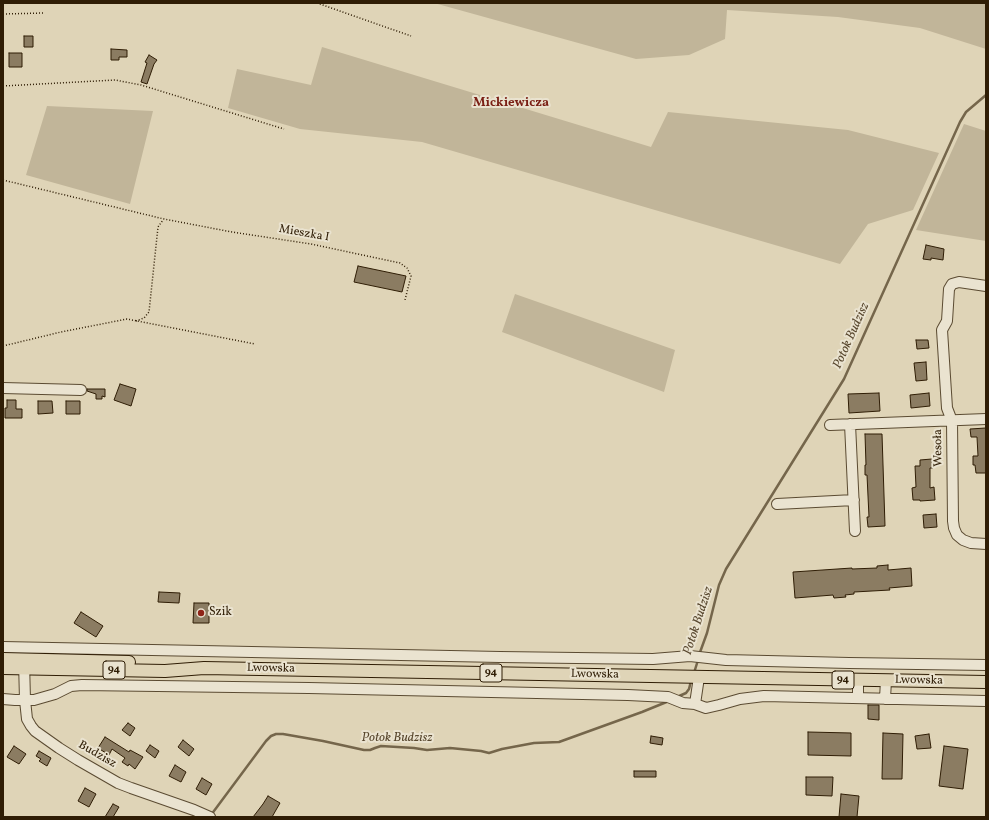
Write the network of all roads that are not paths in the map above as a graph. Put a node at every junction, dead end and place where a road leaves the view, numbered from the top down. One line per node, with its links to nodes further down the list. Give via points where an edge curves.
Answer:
1 (986, 286): 5 (street, Wesoła, via 959,282 952,284 949,289 947,321 942,330 947,408)
2 (3, 388): 3 (street)
3 (81, 390)
4 (986, 419): 5 (street)
5 (952, 421): 6 (street); 11 (street, Wesoła, via 954,528 963,540)
6 (850, 424): 7 (street); 8 (street)
7 (830, 425)
8 (854, 500): 9 (street); 10 (street)
9 (777, 504)
10 (856, 531)
11 (986, 544)
12 (3, 646): 13 (street)
13 (226, 652): 15 (street, via 653,659 700,656); 19 (street)
14 (3, 659): 16 (main road, Lwowska / 94)
15 (732, 660): 17 (street); 21 (street)
16 (24, 664): 18 (main road, Lwowska / 94); 19 (main road, Lwowska / 94, via 165,663); 28 (street, Budzisz)
17 (986, 665)
18 (3, 668)
19 (225, 668): 20 (main road, Lwowska / 94)
20 (699, 677): 21 (main road, Lwowska / 94); 30 (street)
21 (731, 678): 22 (main road, Lwowska / 94)
22 (858, 680): 23 (main road, Lwowska / 94); 25 (street)
23 (886, 680): 24 (main road, Lwowska / 94); 27 (street)
24 (986, 682)
25 (858, 698): 27 (street); 30 (street, via 764,696 706,708)
26 (3, 699): 28 (street)
27 (885, 699): 29 (street)
28 (25, 700): 30 (street, via 49,697 71,686 82,685 628,694 668,697 683,703); 31 (street, Budzisz, via 30,726 72,756 131,788)
29 (986, 701)
30 (695, 704)
31 (208, 816)

